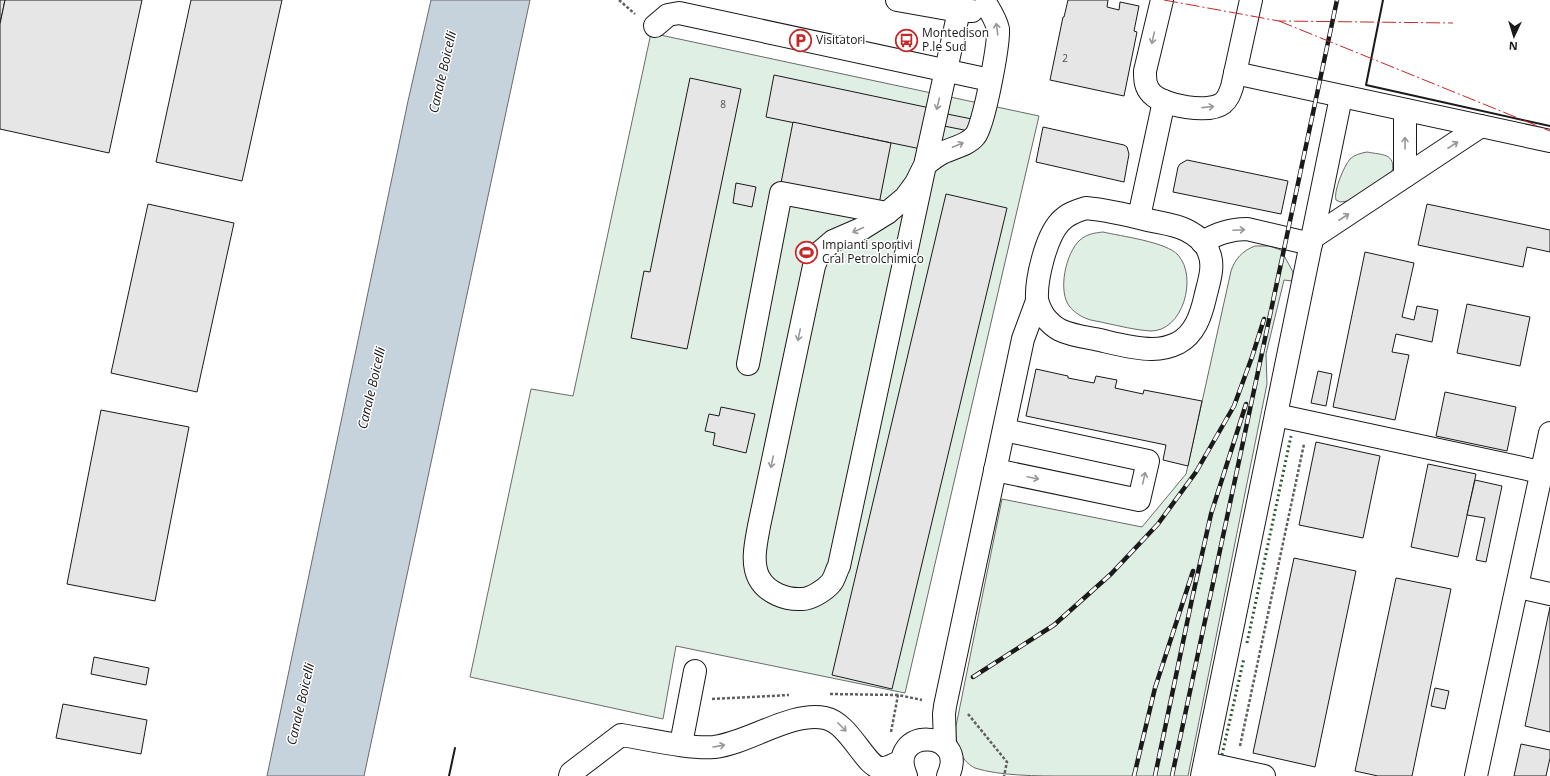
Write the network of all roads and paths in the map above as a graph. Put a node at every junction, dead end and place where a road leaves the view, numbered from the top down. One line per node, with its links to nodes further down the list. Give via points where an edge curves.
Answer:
1 (897, 0): 5 (street)
2 (1162, 0): 11 (street, one-way to 11, via 1145,71 1145,81 1152,94)
3 (1251, 0): 8 (street)
4 (989, 2): 5 (street, via 977,10); 9 (street, one-way to 4, via 998,29)
5 (959, 11): 7 (street)
6 (655, 26): 7 (street, via 668,15 679,13)
7 (946, 70): 9 (street); 15 (street, one-way to 15)
8 (1235, 73): 10 (street); 11 (street, one-way to 8, via 1194,108 1214,107 1228,97)
9 (990, 80): 15 (street, one-way to 9, via 974,137 978,132)
10 (1341, 97): 12 (street); 19 (street)
11 (1164, 101): 18 (street)
12 (1405, 110): 13 (street); 16 (street, one-way to 12)
13 (1482, 126): 14 (street); 16 (street, one-way to 13)
14 (1550, 141)
15 (925, 165): 17 (street, via 905,198); 17 (street, one-way to 15, via 863,228 833,241 819,253 814,266 756,545 755,565 760,579 770,591 788,598 803,599 818,593 831,582 839,566)
16 (1405, 176): 19 (street, one-way to 16)
17 (887, 213): 22 (street, via 781,193)
18 (1139, 217): 20 (street, via 1177,226 1197,236); 21 (street, via 1086,208 1074,211 1060,221 1046,246)
19 (1311, 241): 20 (street, one-way to 19, via 1217,234 1237,229); 23 (street)
20 (1202, 242): 21 (street, via 1210,254 1211,265 1202,312 1189,335 1168,347 1139,348 1060,330 1045,317)
21 (1037, 301): 25 (street, via 1023,339)
22 (748, 364)
23 (1276, 415): 24 (street); 35 (street)
24 (1309, 422): 28 (street); 36 (path)
25 (1004, 430): 27 (street); 27 (street, one-way to 25, via 1139,500 1148,461)
26 (1550, 433): 28 (street)
27 (995, 470): 32 (street)
28 (1546, 473): 29 (street)
29 (1518, 587): 30 (street); 40 (street)
30 (1550, 594)
31 (695, 671): 33 (street)
32 (936, 743): 34 (street, via 915,742 909,746 904,753); 37 (street, via 950,753)
33 (680, 744): 34 (street, one-way to 34, via 714,747 798,719 817,717 831,720 843,727 873,765); 38 (street, via 621,734)
34 (902, 770)
35 (1203, 770): 36 (street)
36 (1235, 770): 39 (street)
37 (955, 774)
38 (570, 776)
39 (1264, 776)
40 (1476, 776)

